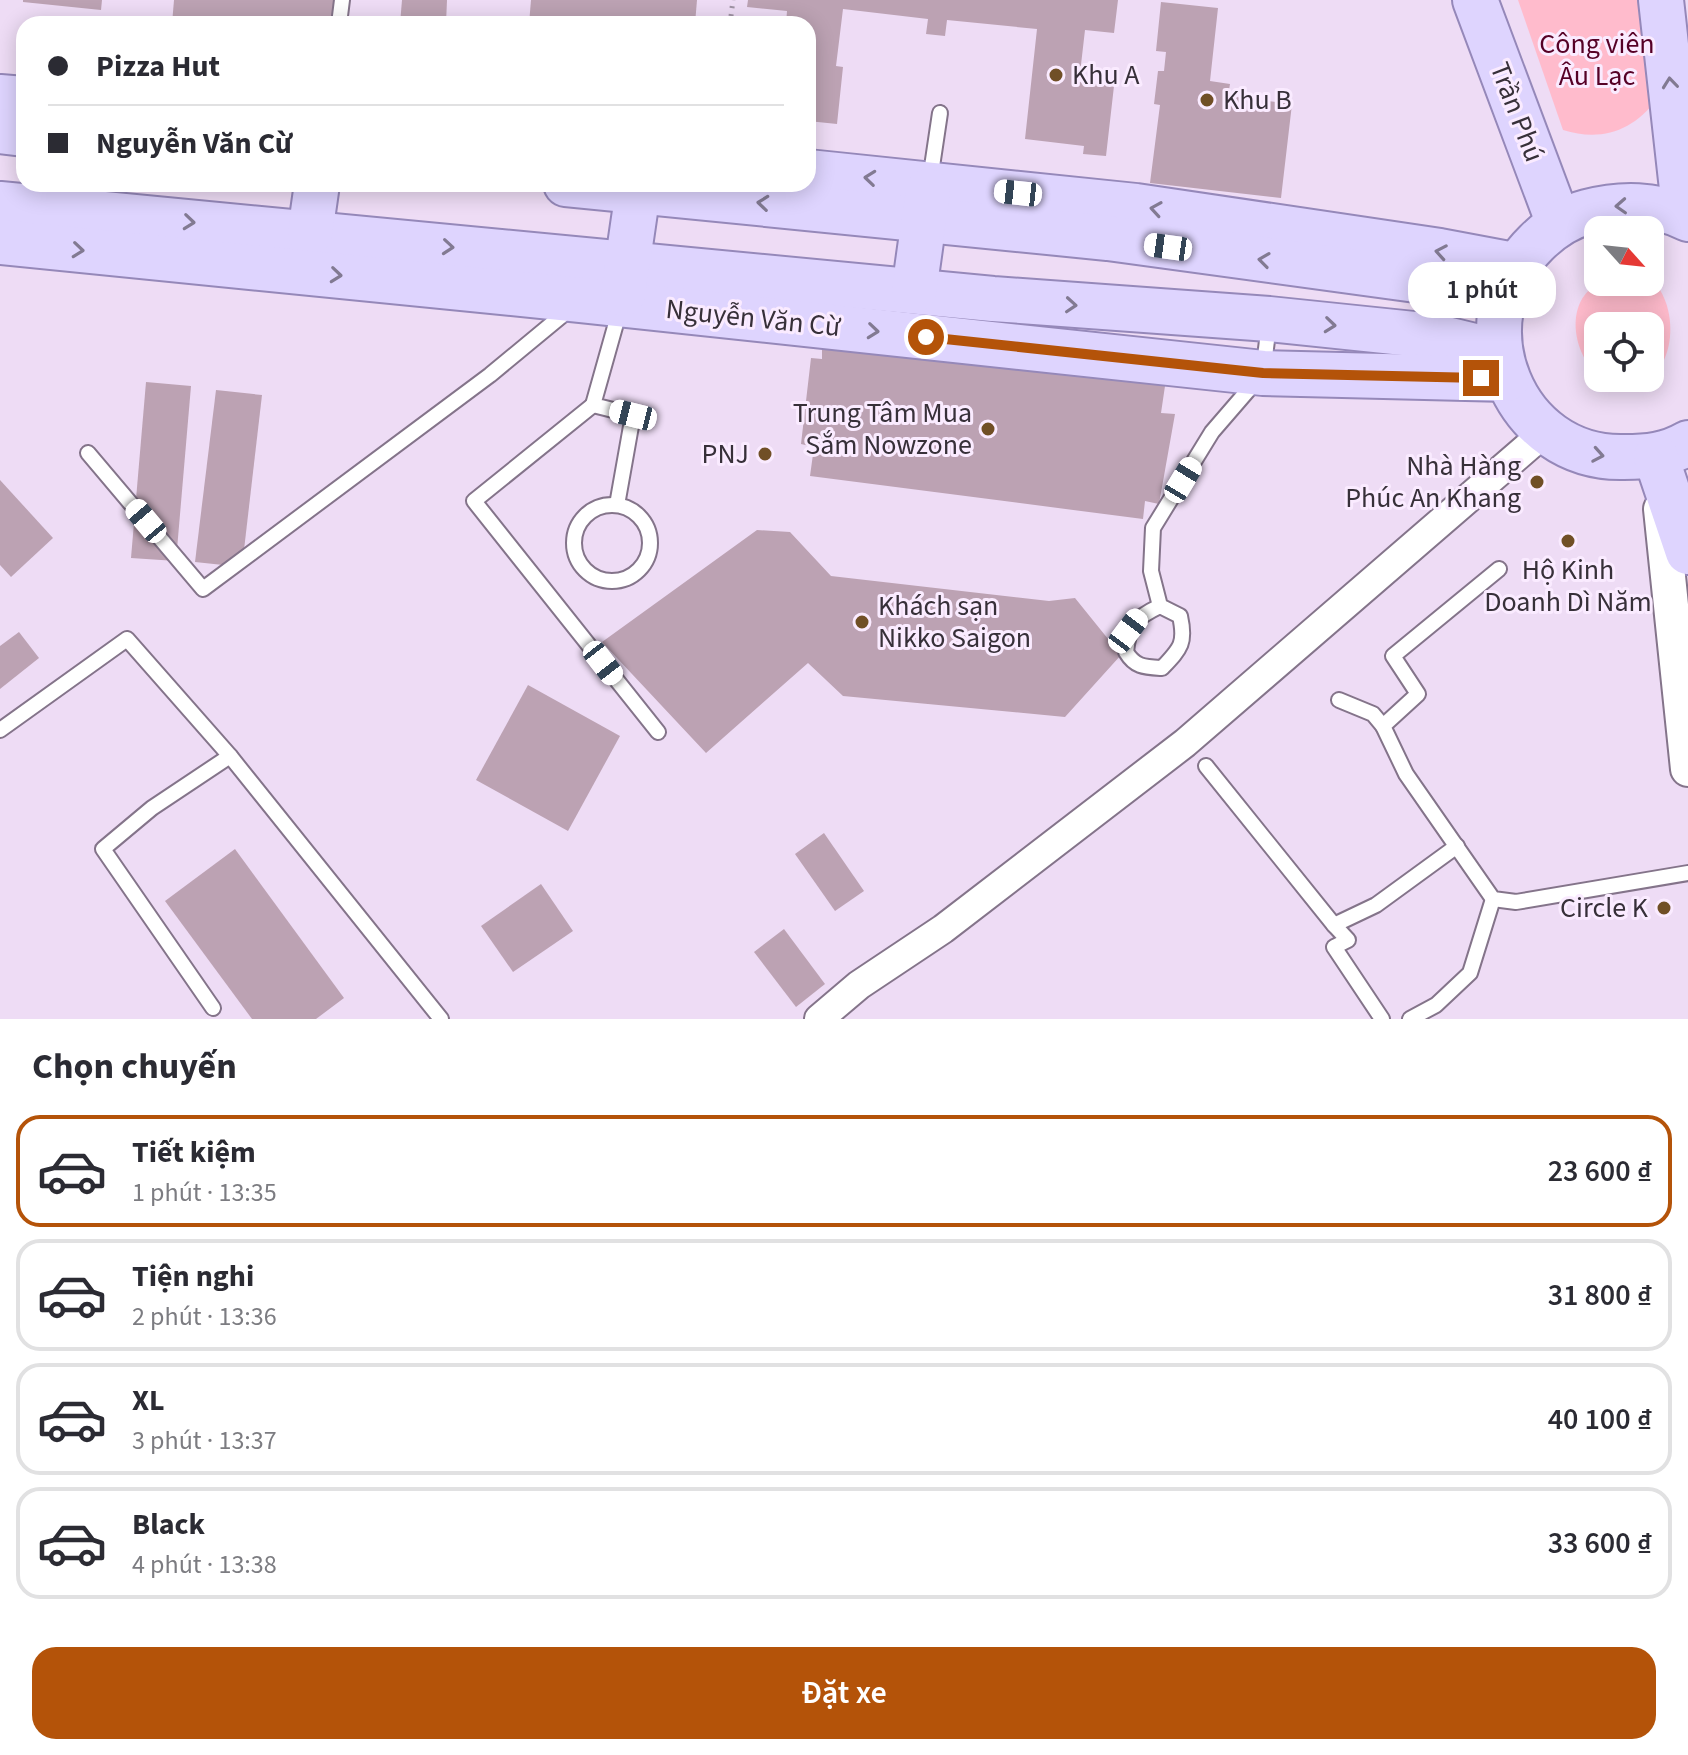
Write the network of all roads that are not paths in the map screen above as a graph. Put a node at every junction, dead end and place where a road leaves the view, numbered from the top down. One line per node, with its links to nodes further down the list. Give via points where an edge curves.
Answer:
1 (1475, 0): 11 (main road, Trần Phú)
2 (1661, 0): 10 (main road, one-way to 2)
3 (940, 113): 8 (lane)
4 (816, 174): 8 (main road, one-way to 4)
5 (316, 192): 12 (main road)
6 (638, 192): 15 (main road)
7 (735, 192): 8 (main road, one-way to 7)
8 (927, 202): 14 (main road, one-way to 8, via 1440,251 1136,206); 16 (main road)
9 (0, 204): 12 (main road, Nguyễn Văn Cừ, one-way to 12)
10 (1686, 218): 11 (main road, one-way to 11, via 1629,205 1581,213)
11 (1559, 224): 14 (main road, via 1529,250)
12 (310, 233): 15 (main road, Nguyễn Văn Cừ, one-way to 15)
13 (0, 242): 15 (main road, Nguyễn Văn Cừ, one-way to 15)
14 (1513, 275): 20 (main road, via 1499,322)
15 (610, 289): 16 (main road, Nguyễn Văn Cừ); 19 (main road, Nguyễn Văn Cừ, one-way to 19); 22 (lane); 25 (lane, via 203,589)
16 (914, 291): 17 (main road, Nguyễn Văn Cừ)
17 (993, 299): 18 (main road, Nguyễn Văn Cừ, one-way to 18); 19 (main road)
18 (1269, 319): 20 (main road, Nguyễn Văn Cừ, one-way to 20, via 1433,336); 21 (lane)
19 (987, 343): 21 (main road, Nguyễn Văn Cừ)
20 (1503, 366): 21 (main road, Nguyễn Văn Cừ); 23 (main road, via 1523,408)
21 (1263, 373): 29 (lane, via 1212,432 1153,528 1151,571)
22 (593, 405): 26 (lane, via 633,415); 33 (lane, via 474,501)
23 (1545, 432): 24 (main road, one-way to 24, via 1572,449 1601,458); 43 (street, via 1185,743)
24 (1672, 450): 27 (main road); 36 (street)
25 (88, 453)
26 (617, 505): 26 (lane, via 592,511 582,520 574,545 584,569 606,581 620,580 642,567 650,542 641,517)
27 (1688, 552)
28 (1499, 569): 31 (lane, via 1393,656 1418,694)
29 (1160, 606): 29 (lane, via 1180,616 1185,637 1162,668 1143,667 1126,652 1128,631 1140,615)
30 (1339, 700): 31 (lane, via 1373,714)
31 (1383, 726): 37 (lane, via 1406,774)
32 (0, 730): 34 (lane, via 127,639)
33 (658, 732)
34 (230, 756): 41 (lane, via 152,808 103,849); 42 (lane)
35 (1206, 766): 40 (lane)
36 (1688, 767)
37 (1457, 846): 39 (lane); 40 (lane, via 1376,905)
38 (1688, 873): 39 (lane, via 1516,902)
39 (1493, 899): 45 (lane, via 1470,973 1436,1005)
40 (1334, 925): 44 (lane, via 1348,940 1334,947)
41 (213, 1008)
42 (441, 1019)
43 (819, 1019)
44 (1382, 1019)
45 (1410, 1019)

